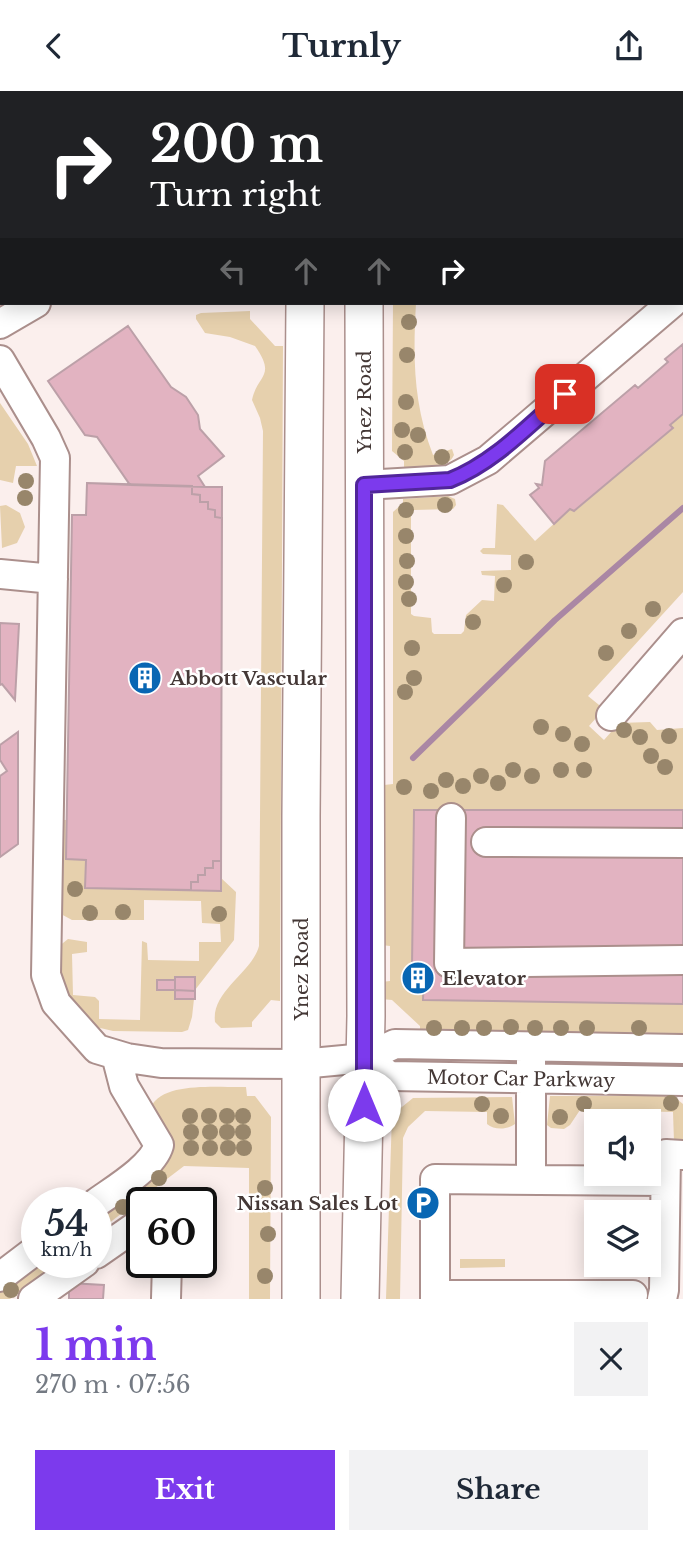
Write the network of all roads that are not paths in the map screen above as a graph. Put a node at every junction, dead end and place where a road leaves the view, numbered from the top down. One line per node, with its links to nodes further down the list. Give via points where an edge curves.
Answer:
1 (33, 305): 5 (street)
2 (305, 305): 20 (main road, Ynez Road)
3 (363, 305): 7 (main road, Ynez Road)
4 (670, 305): 7 (street, via 488,460 461,476)
5 (0, 324)
6 (0, 360): 9 (street, Motor Car Parkway, via 55,458)
7 (364, 485): 19 (main road, Ynez Road)
8 (0, 574): 9 (street)
9 (53, 579): 18 (street, Motor Car Parkway, via 46,975 56,1003 74,1025 97,1049)
10 (683, 633): 11 (street)
11 (611, 716)
12 (451, 818): 15 (street, via 449,963)
13 (486, 842): 14 (street)
14 (683, 843)
15 (683, 960)
16 (677, 1046): 17 (street, Motor Car Parkway)
17 (531, 1047): 19 (street, Motor Car Parkway, via 395,1044); 21 (street)
18 (116, 1055): 20 (street, Motor Car Parkway, via 161,1063); 26 (street, via 124,1086 159,1145 145,1166)
19 (365, 1058): 20 (street, Motor Car Parkway); 21 (street, Motor Car Parkway, via 390,1076); 37 (main road, Ynez Road)
20 (301, 1064): 36 (main road, Ynez Road)
21 (531, 1079): 22 (street, Motor Car Parkway); 24 (street)
22 (683, 1081)
23 (683, 1155): 25 (street, via 666,1154)
24 (531, 1180): 25 (street); 32 (street, via 435,1179)
25 (665, 1181): 38 (street)
26 (112, 1191)
27 (21, 1261): 28 (street)
28 (0, 1277)
29 (63, 1278): 34 (street)
30 (167, 1278): 35 (street)
31 (633, 1295): 33 (street)
32 (435, 1297): 33 (street)
33 (483, 1297)
34 (33, 1299)
35 (166, 1299)
36 (301, 1299)
37 (360, 1299)
38 (662, 1299)

